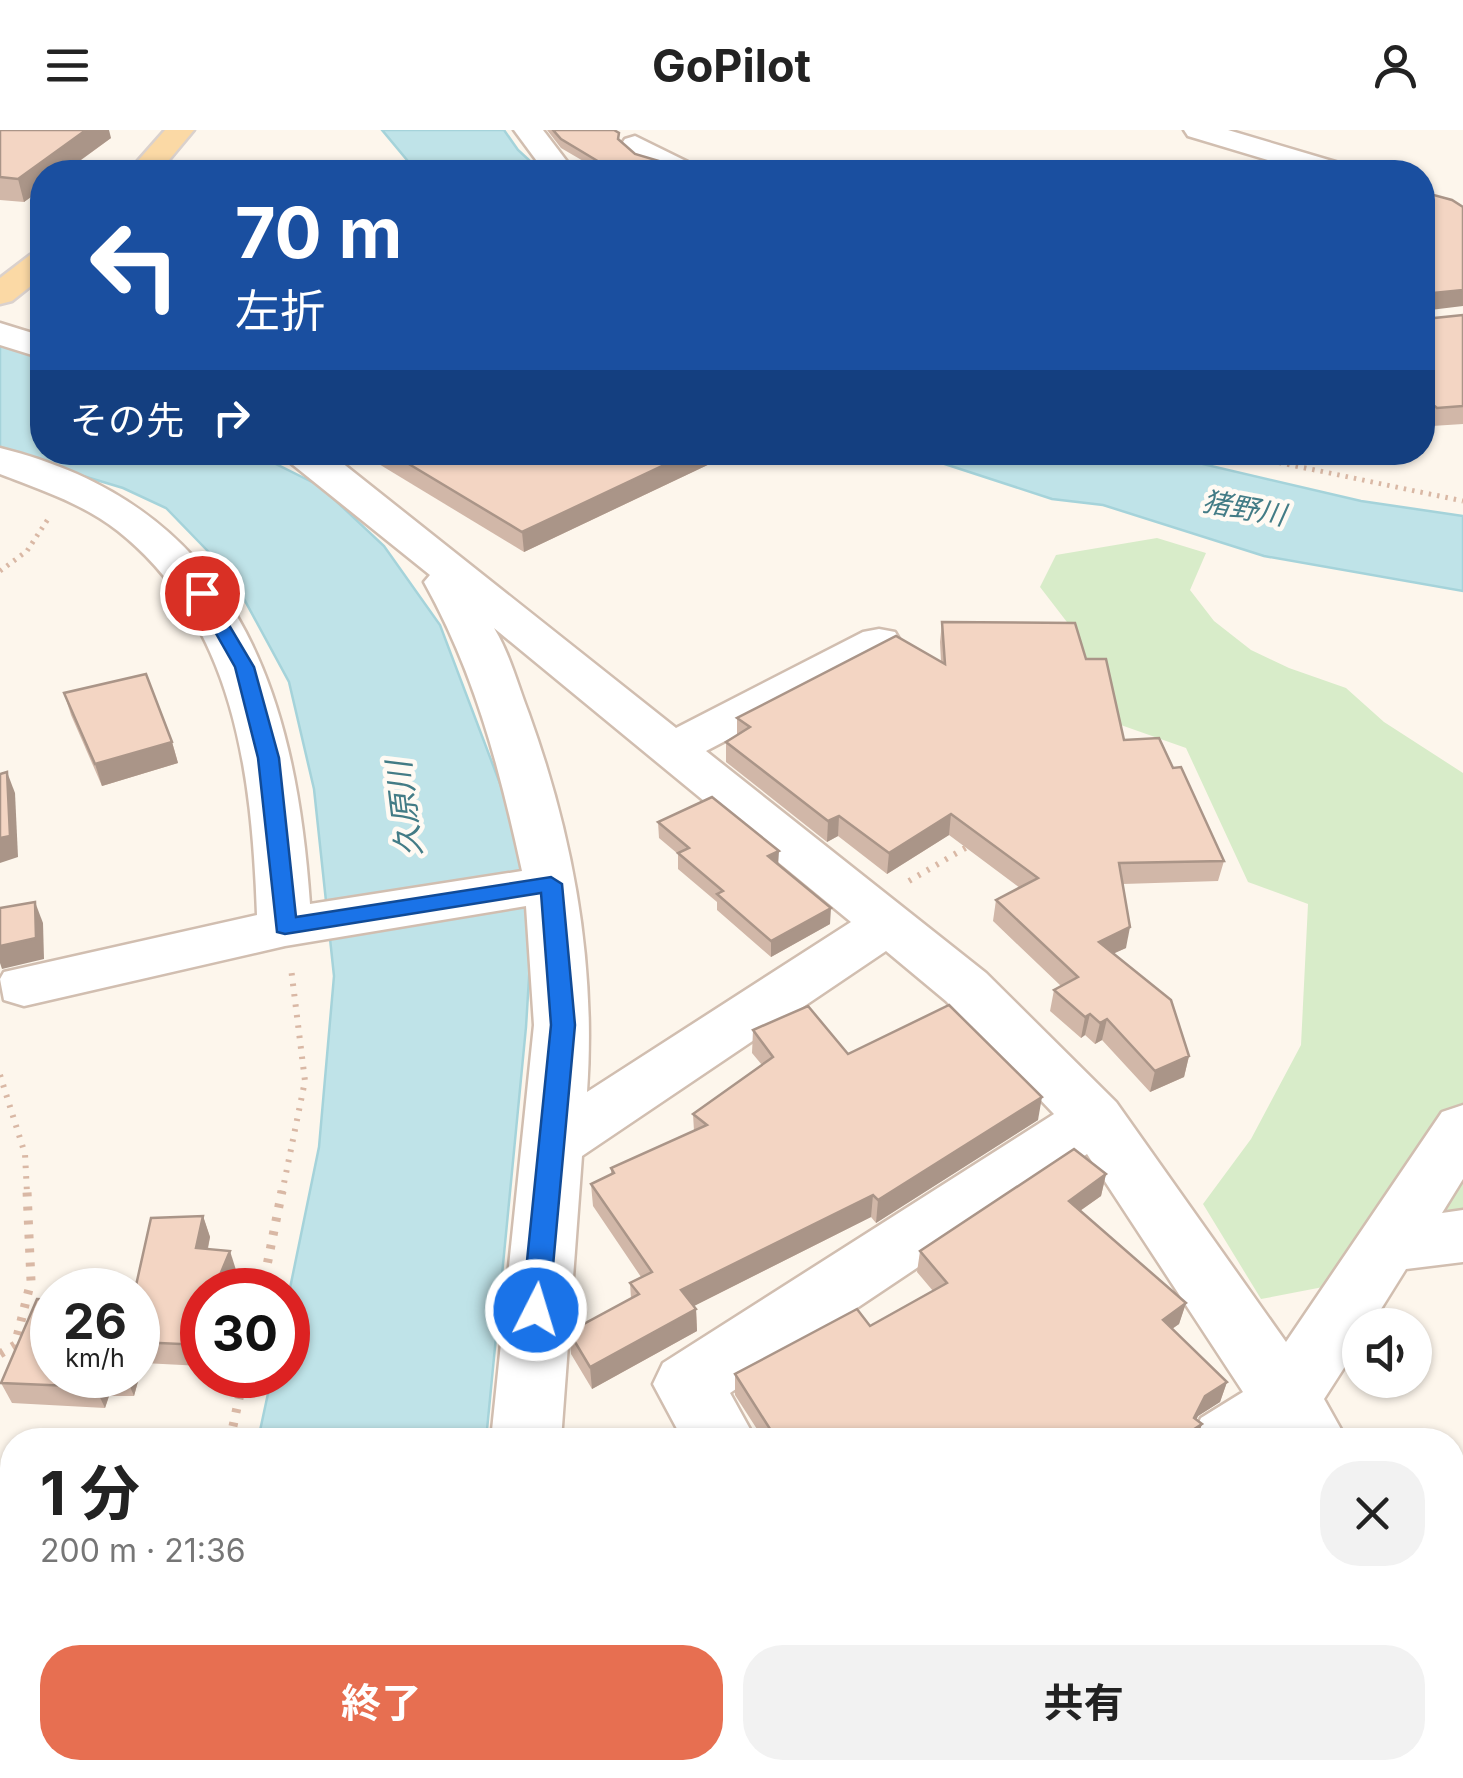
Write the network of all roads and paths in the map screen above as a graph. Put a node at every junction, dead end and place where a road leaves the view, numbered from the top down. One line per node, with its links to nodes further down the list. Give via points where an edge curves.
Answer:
1 (151, 130): 6 (main road)
2 (180, 130): 7 (main road)
3 (528, 130): 8 (street)
4 (1198, 130): 10 (street)
5 (635, 145): 9 (street)
6 (128, 160)
7 (154, 160)
8 (551, 160)
9 (663, 160)
10 (1298, 160)
11 (30, 244): 12 (main road)
12 (0, 267)
13 (30, 271): 14 (main road)
14 (0, 294)
15 (0, 333): 16 (street)
16 (30, 343)
17 (0, 460): 20 (street)
18 (318, 465): 22 (street)
19 (1291, 465): 21 (path)
20 (66, 490): 23 (path, via 27,551); 29 (street, via 130,520 177,562 245,667 268,758)
21 (1463, 501)
22 (432, 558): 25 (street); 27 (street, via 479,640 524,771)
23 (0, 571)
24 (879, 642): 25 (street)
25 (672, 748): 28 (street)
26 (977, 841): 28 (path)
27 (551, 884): 29 (street); 34 (street, via 563,1025)
28 (875, 916): 32 (street, via 966,987); 34 (street)
29 (285, 927): 30 (street); 37 (path, via 305,1081)
30 (24, 986)
31 (0, 1075): 38 (path, via 25,1154 31,1281 14,1345)
32 (1094, 1118): 40 (street); 43 (street, via 688,1384)
33 (1463, 1128): 36 (street)
34 (551, 1146): 42 (street)
35 (1463, 1236): 36 (street)
36 (1387, 1245): 40 (street)
37 (267, 1268)
38 (0, 1354)
39 (239, 1398): 41 (path)
40 (1298, 1421): 44 (street)
41 (233, 1428)
42 (527, 1428)
43 (714, 1428)
44 (1271, 1428)

